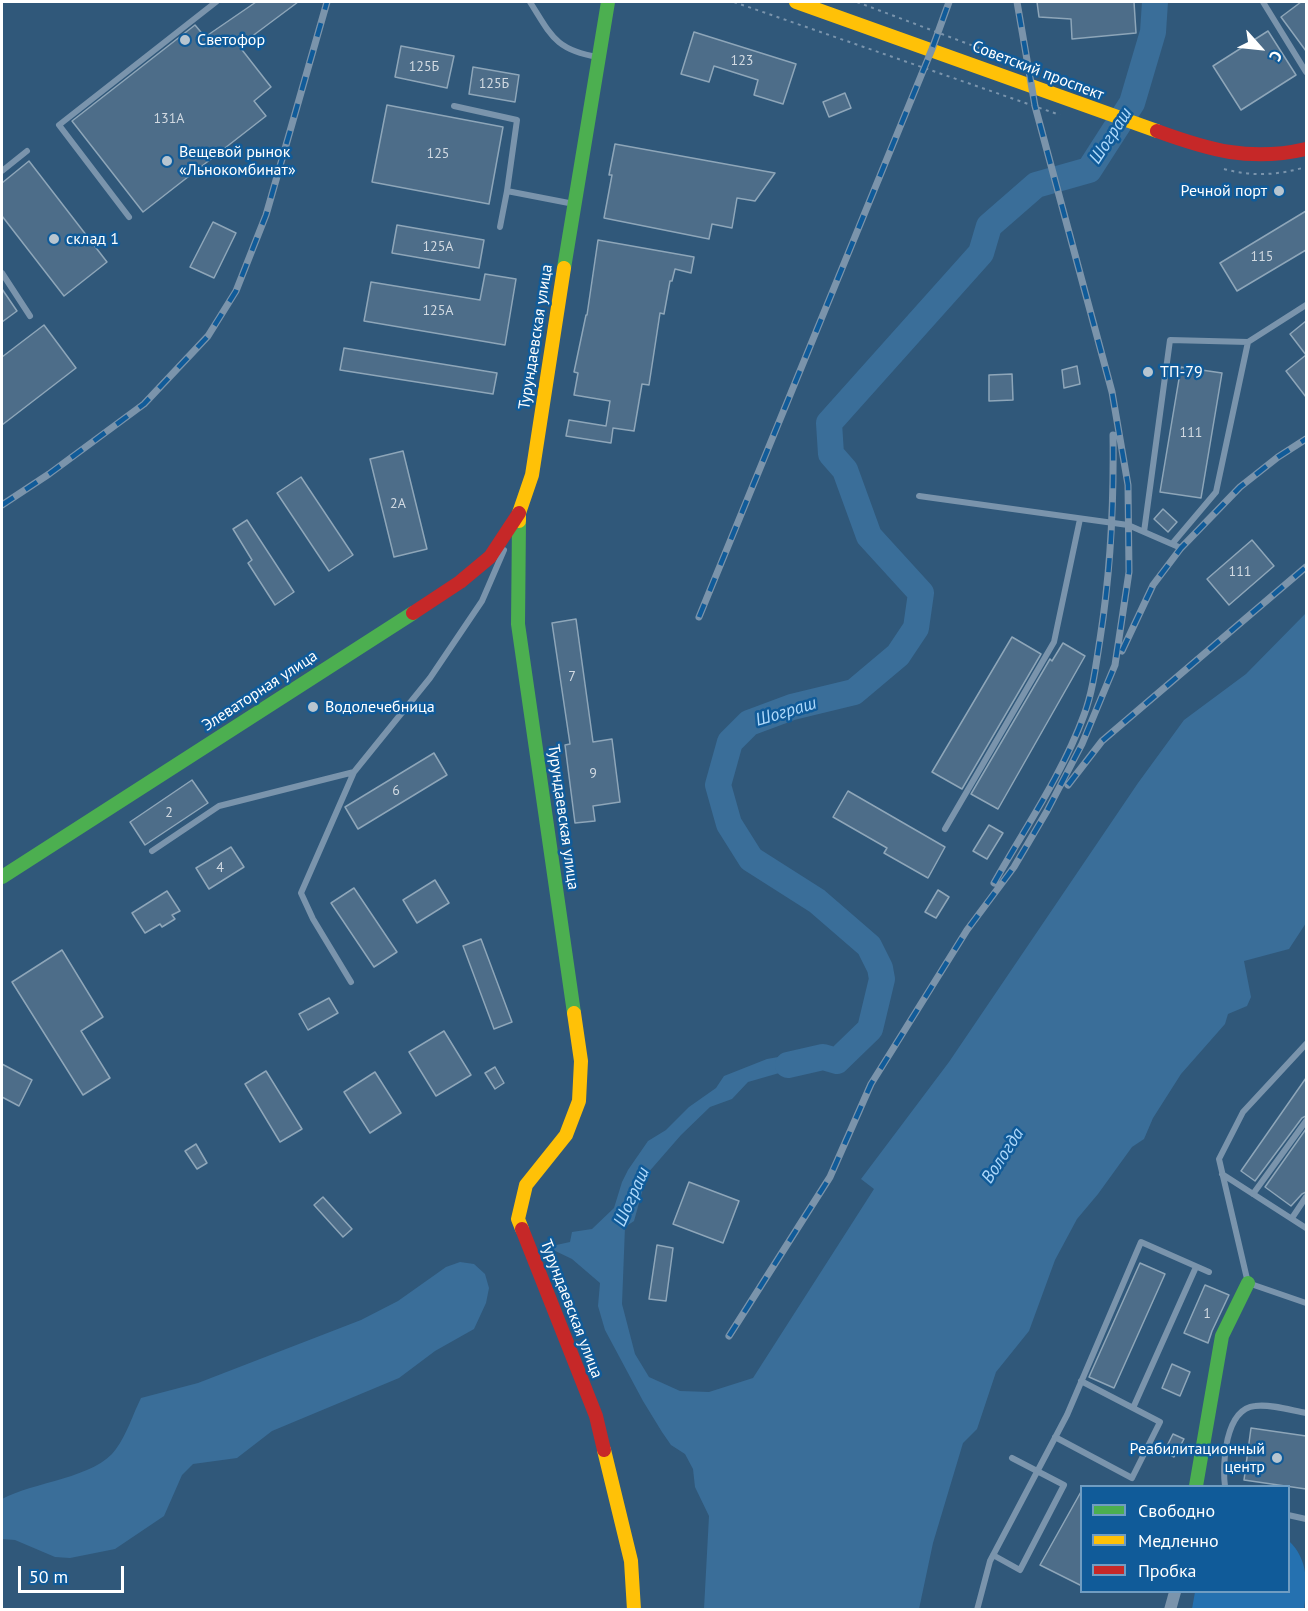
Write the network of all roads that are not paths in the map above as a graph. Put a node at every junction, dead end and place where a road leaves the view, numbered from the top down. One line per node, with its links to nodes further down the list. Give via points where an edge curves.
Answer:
1 (216, 2): 14 (lane, via 59,125)
2 (530, 2): 6 (lane, via 553,39 567,48)
3 (608, 2): 6 (street, Турундаевская улица)
4 (796, 2): 9 (street, Советский проспект, via 1196,145 1253,157)
5 (1264, 2): 7 (lane)
6 (598, 57): 13 (street, Турундаевская улица)
7 (1306, 72)
8 (454, 106): 12 (lane, via 517,120)
9 (1306, 149)
10 (27, 151): 11 (lane)
11 (2, 171)
12 (507, 191): 13 (lane); 15 (lane)
13 (574, 204): 21 (street, Турундаевская улица, via 532,475)
14 (129, 217)
15 (500, 227)
16 (2, 273): 18 (lane)
17 (1306, 305): 19 (lane)
18 (30, 316)
19 (1248, 342): 23 (lane, via 1170,339); 24 (lane, via 1216,492)
20 (919, 496): 22 (lane)
21 (519, 513): 26 (lane, via 482,601 430,678); 29 (street, Элеваторная улица, via 490,557 460,582); 54 (street, Турундаевская улица, via 518,624 582,1061 579,1101 566,1135 526,1185 518,1219 596,1416 631,1561)
22 (1080, 519): 23 (lane, via 1128,525); 27 (lane, via 1054,642)
23 (1144, 532): 24 (lane)
24 (1172, 544): 25 (lane)
25 (1181, 548)
26 (354, 772): 28 (lane, via 219,806); 30 (lane, via 301,893)
27 (945, 829)
28 (152, 851)
29 (2, 877)
30 (351, 982)
31 (1306, 1044): 33 (lane, via 1243,1112 1219,1159)
32 (1306, 1121): 34 (lane)
33 (1222, 1174): 34 (lane); 40 (lane)
34 (1253, 1194): 36 (lane)
35 (1306, 1197): 36 (lane)
36 (1292, 1218): 37 (lane)
37 (1306, 1228)
38 (1196, 1267): 39 (lane); 42 (lane, via 1141,1242); 43 (lane)
39 (1209, 1272)
40 (1248, 1283): 41 (lane); 48 (street, via 1222,1336)
41 (1306, 1303)
42 (1081, 1381): 43 (lane); 45 (lane)
43 (1133, 1408): 45 (lane, via 1160,1422 1132,1478)
44 (1306, 1413): 49 (lane, via 1264,1406 1243,1410 1230,1430)
45 (1055, 1437): 47 (lane)
46 (1012, 1458): 47 (lane)
47 (1038, 1470): 52 (lane); 52 (lane, via 1064,1485 1020,1569)
48 (1196, 1485)
49 (1225, 1485)
50 (1290, 1515): 51 (lane)
51 (1306, 1519)
52 (993, 1555): 55 (lane)
53 (1175, 1593): 56 (street)
54 (634, 1610)
55 (977, 1610)
56 (1170, 1610)

